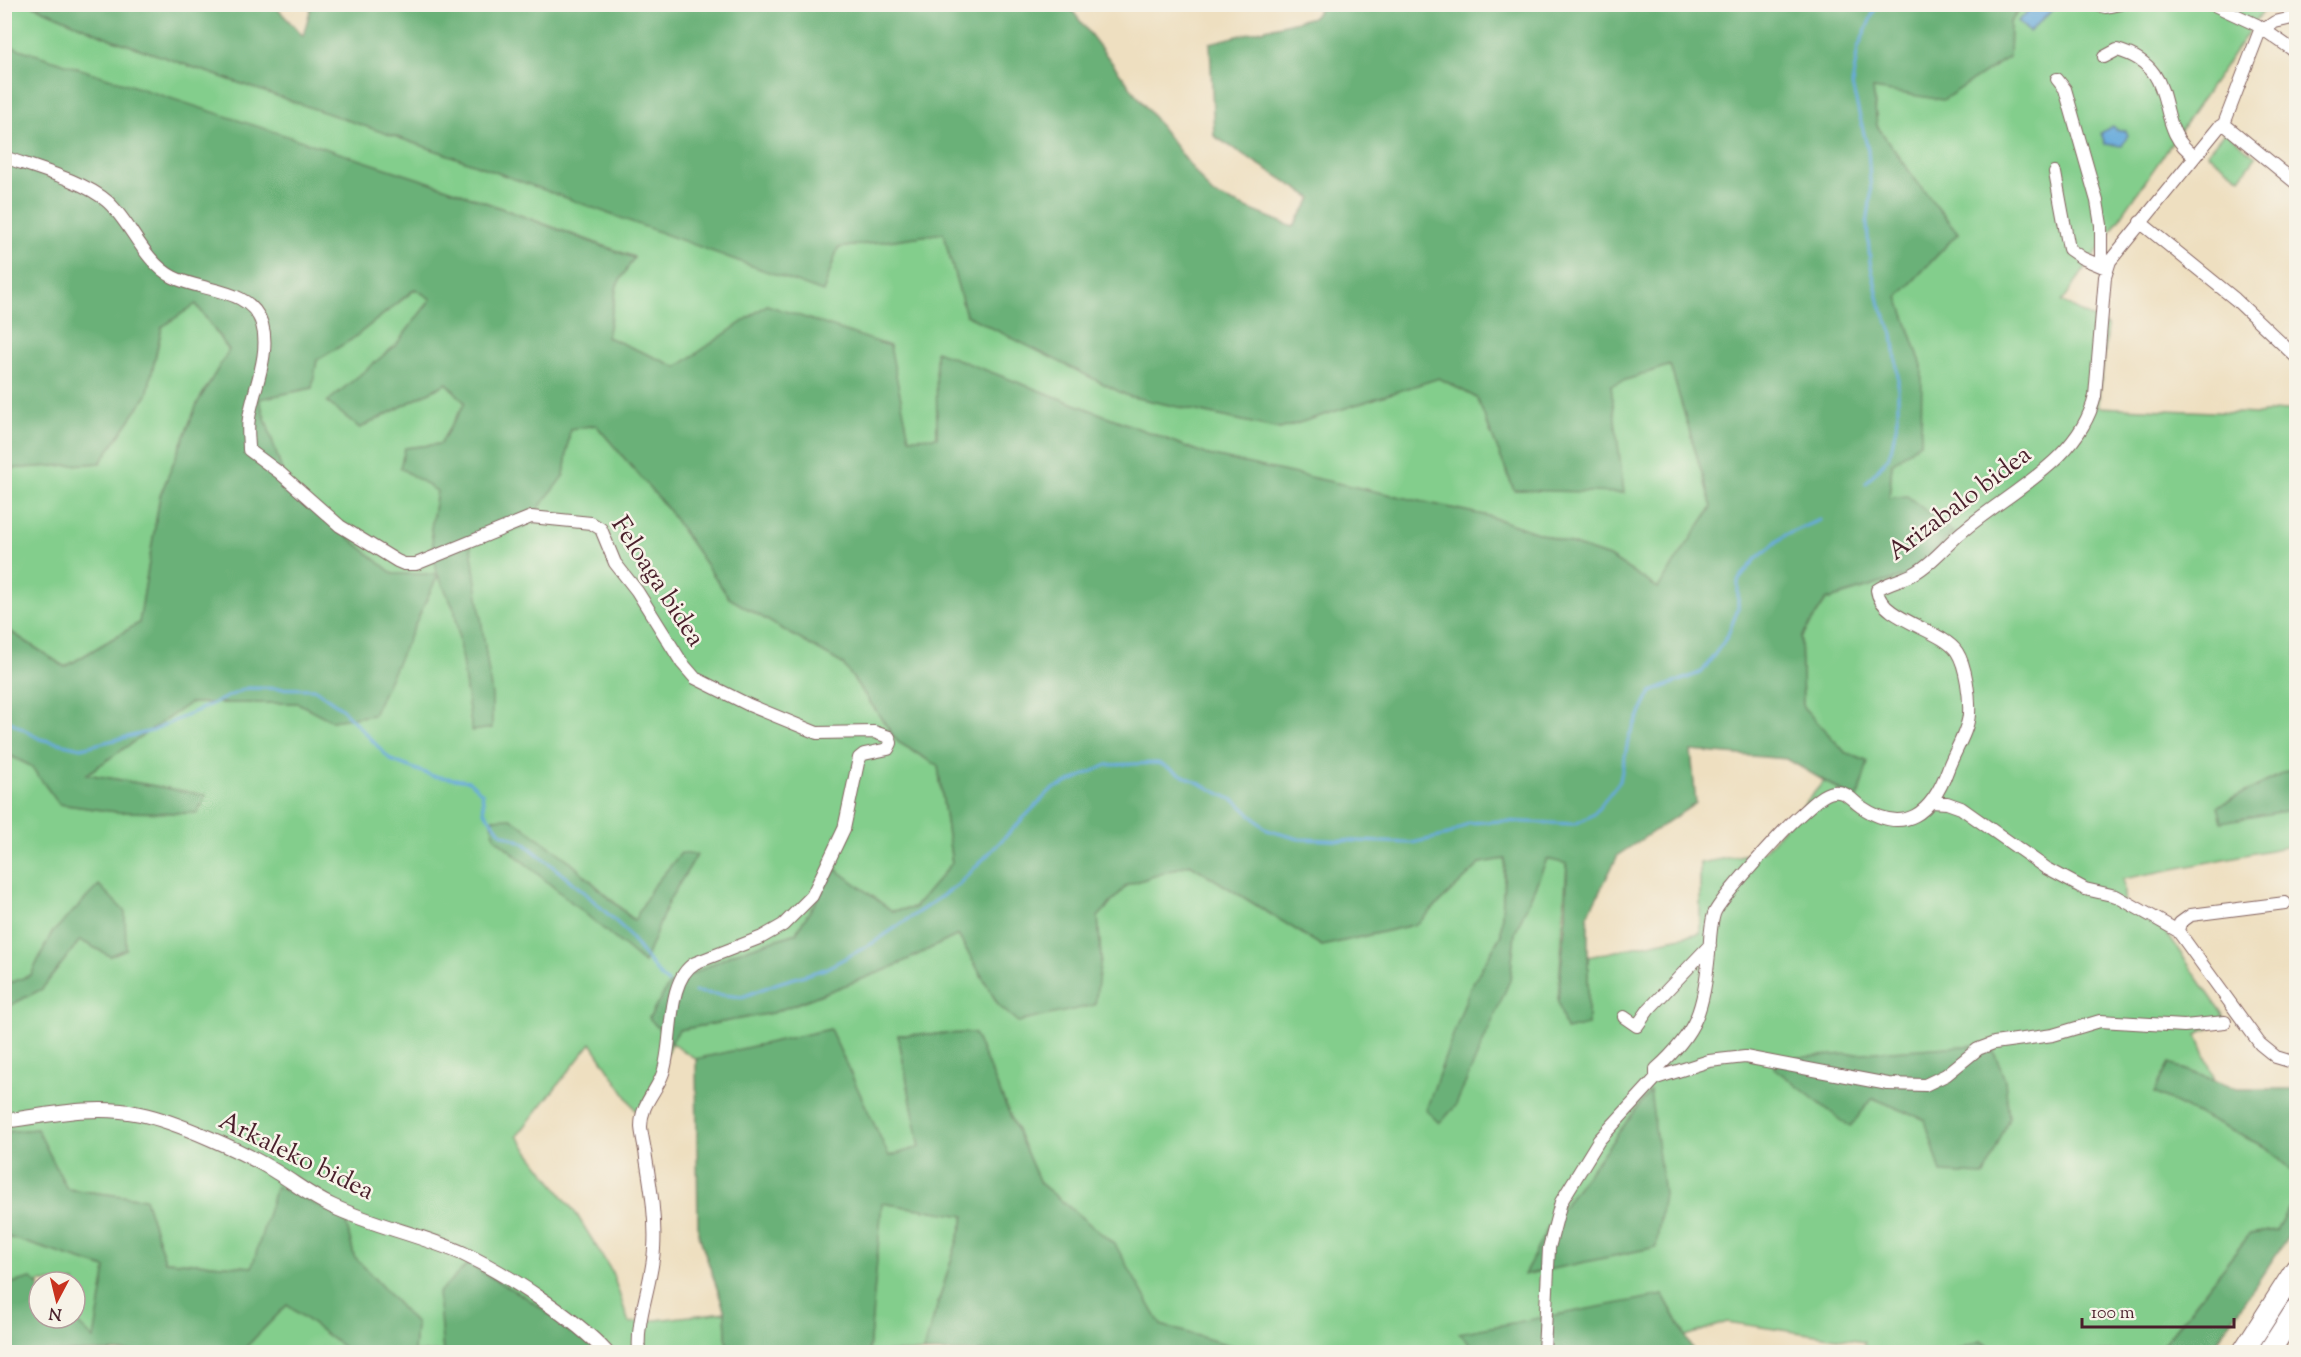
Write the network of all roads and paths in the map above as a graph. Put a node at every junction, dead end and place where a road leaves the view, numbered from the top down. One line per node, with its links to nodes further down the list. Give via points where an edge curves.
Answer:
1 (2091, 4): 2 (street)
2 (2120, 4)
3 (2212, 4): 5 (street)
4 (2296, 17): 5 (street)
5 (2264, 29): 6 (street); 9 (street, via 2254,40)
6 (2296, 52)
7 (2104, 57): 10 (street, via 2117,50 2150,68 2163,90 2176,139)
8 (2057, 79): 15 (street, Arizabalo bidea, via 2065,88 2097,201)
9 (2224, 124): 10 (street); 13 (street)
10 (2195, 156): 14 (street)
11 (4, 157): 29 (street, Feloaga bidea, via 98,193 124,219 132,235 164,272 232,295 255,311 264,334 249,419 249,450 340,526 397,561 416,564 531,517 591,522 601,529 615,563 695,678 818,733 874,732 889,736 888,748 859,758 844,829 812,896 798,912 762,938 686,968 679,980 662,1076 643,1107 641,1126 655,1233 638,1328)
12 (2055, 173): 15 (street, via 2069,249)
13 (2296, 183)
14 (2140, 222): 15 (street); 16 (street, via 2235,299)
15 (2104, 267): 17 (street, Arizabalo bidea, via 2095,396 2092,410 2074,441 1915,573 1877,590 1880,600 1892,611 1952,647 1962,662 1969,718 1947,774)
16 (2296, 357)
17 (1931, 802): 19 (street, via 1947,802 1961,808 2046,868 2085,889 2116,896); 20 (street, Arizabalo bidea, via 1919,816 1901,819 1870,812 1841,792 1812,804 1716,910)
18 (2285, 903): 19 (street, via 2191,915 2180,923)
19 (2178, 931): 23 (street, via 2260,1044 2276,1057)
20 (1710, 945): 21 (street, via 1637,1026); 24 (street, Arizabalo bidea, via 1705,997 1697,1017 1679,1048 1656,1069)
21 (1624, 1017)
22 (2225, 1022): 24 (street, via 2175,1026 2100,1021 2052,1035 1994,1043 1978,1049 1946,1075 1925,1085 1888,1084 1746,1057 1709,1061)
23 (2296, 1063)
24 (1656, 1078): 30 (street, Arizabalo bidea, via 1599,1140 1561,1202 1549,1248)
25 (4, 1121): 28 (street, Arkaleko bidea, via 107,1109 143,1114 178,1127 247,1156 334,1207 463,1254 525,1290 578,1327)
26 (2296, 1269): 31 (highway)
27 (2296, 1310): 32 (highway)
28 (606, 1353)
29 (639, 1353)
30 (1544, 1353)
31 (2243, 1353)
32 (2269, 1353)

